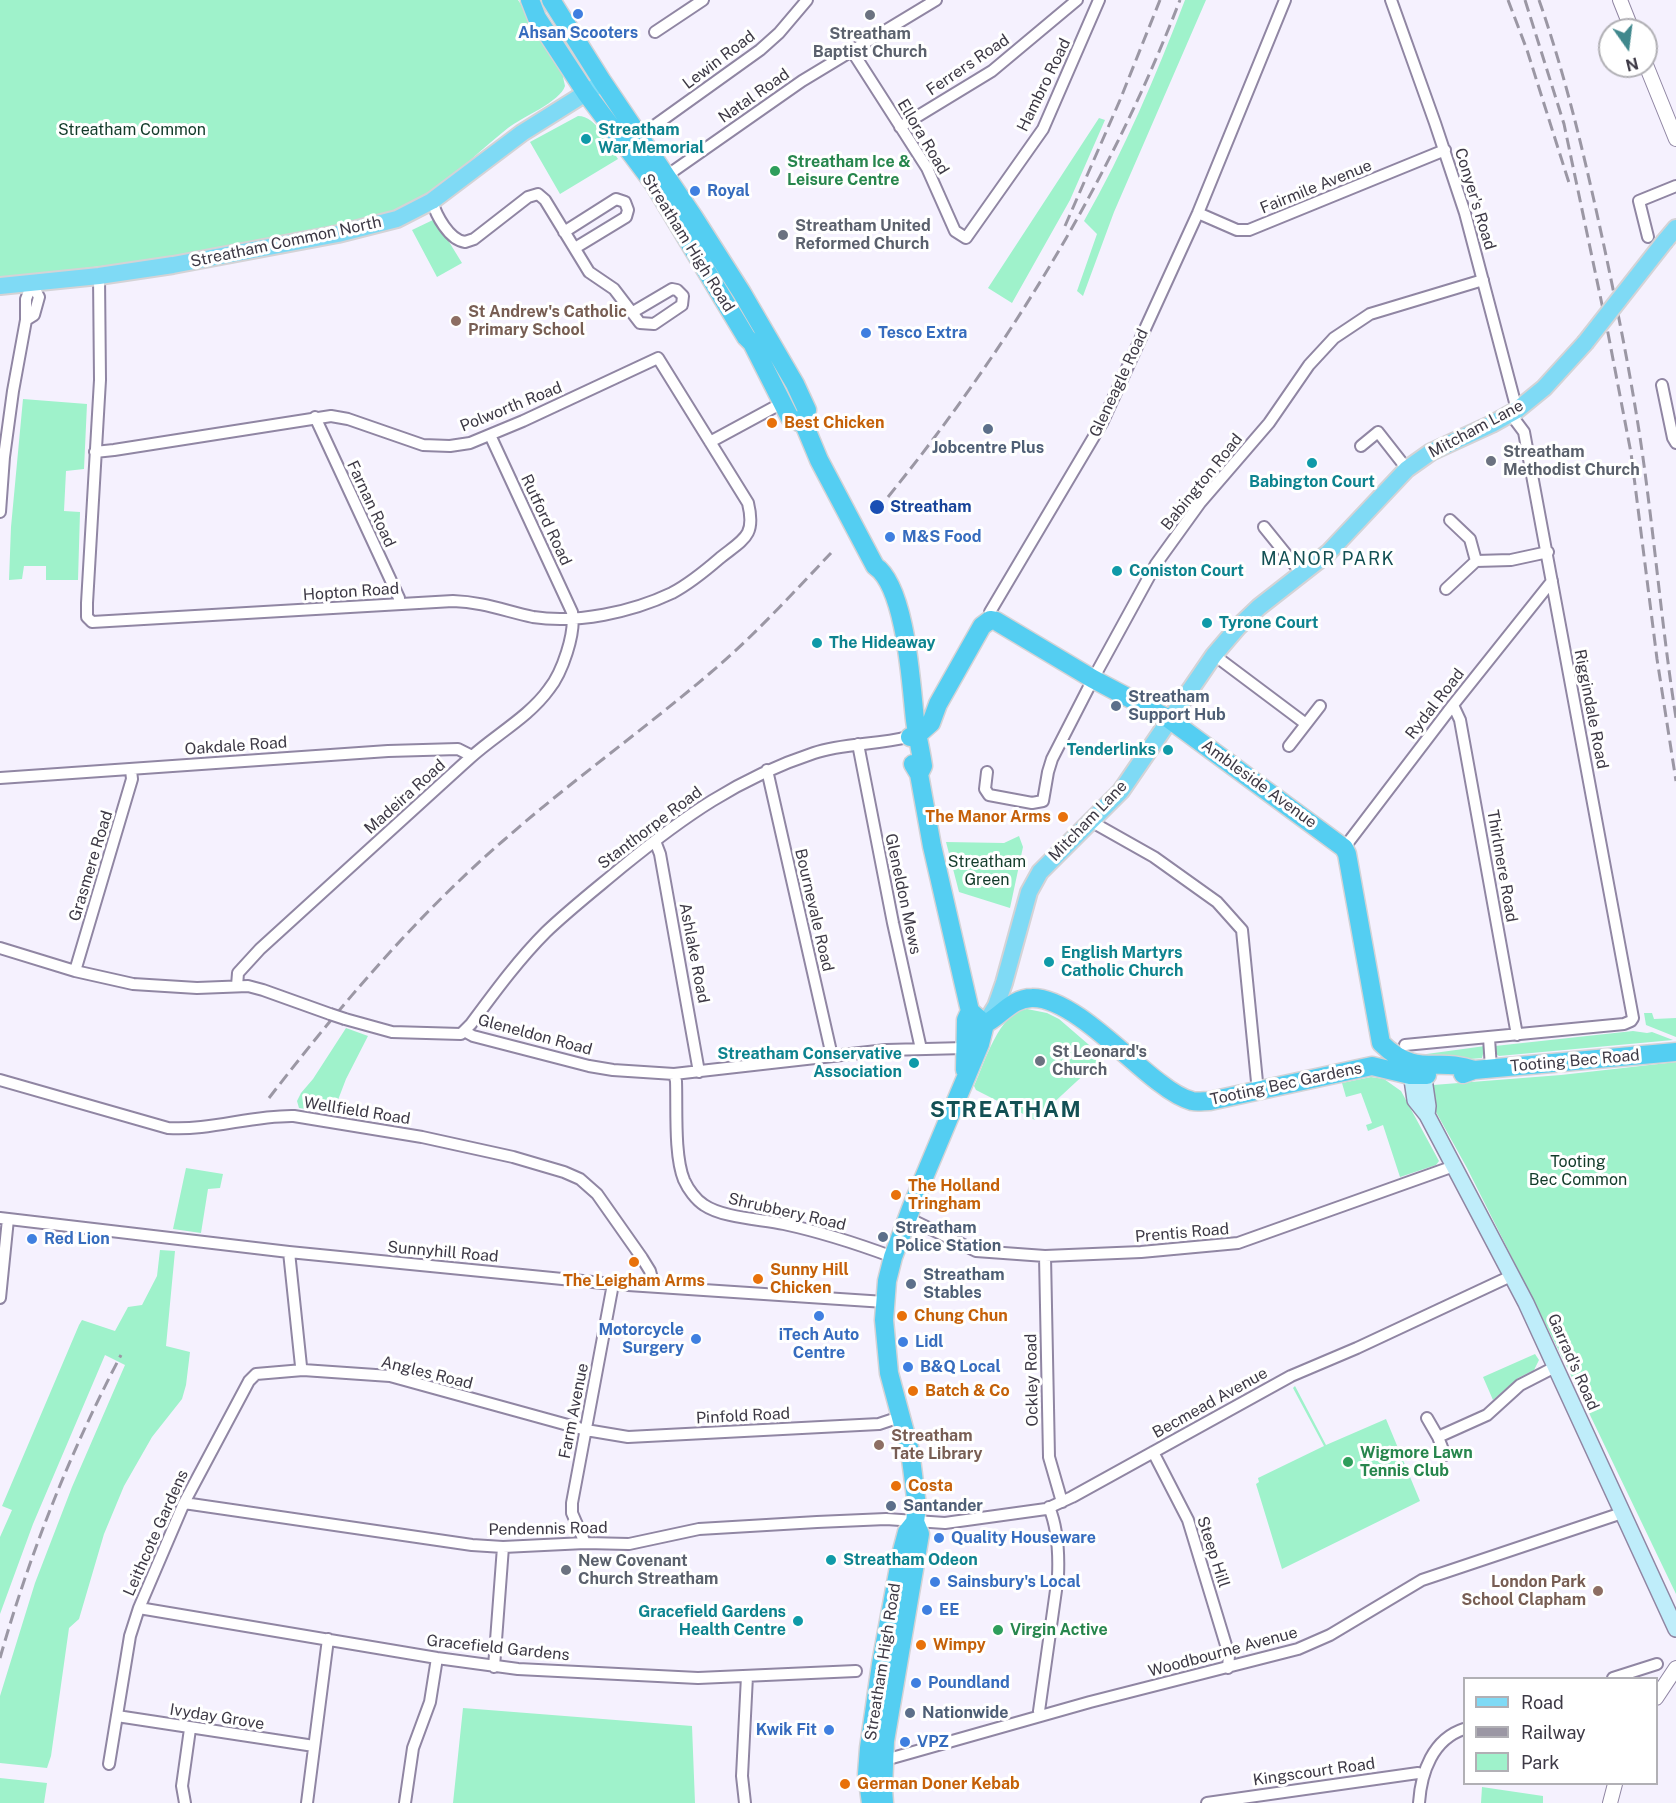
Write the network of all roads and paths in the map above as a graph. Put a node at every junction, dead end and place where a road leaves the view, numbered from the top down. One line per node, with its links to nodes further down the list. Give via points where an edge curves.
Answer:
1 (530, 0): 16 (highway, Streatham High Road, via 537,18)
2 (551, 0): 15 (highway, Streatham High Road)
3 (703, 0): 12 (street)
4 (807, 0): 18 (street, Lewin Road, via 760,50)
5 (936, 0): 13 (street, Natal Road)
6 (1077, 0): 17 (street, Ferrers Road, via 992,71)
7 (1099, 0): 28 (street, Hambro Road, via 1043,129)
8 (1285, 0): 24 (street, Gleneagle Road)
9 (1391, 0): 20 (street, Conyer's Road)
10 (1620, 0): 11 (street)
11 (1627, 18)
12 (655, 32)
13 (852, 51): 17 (street, Ellora Road); 21 (street, Natal Road, via 802,81)
14 (1652, 78): 19 (street)
15 (603, 82): 16 (main road, Streatham Common North); 18 (highway, Streatham High Road)
16 (586, 93): 21 (highway, Streatham High Road); 23 (main road, Streatham Common North, via 522,133)
17 (900, 127): 28 (street, Ellora Road, via 927,168 955,231)
18 (640, 136): 21 (highway, Streatham High Road)
19 (1676, 139)
20 (1445, 150): 24 (street, Fairmile Avenue, via 1249,230 1237,230); 31 (street, Conyer's Road)
21 (661, 180): 36 (highway, Streatham High Road); 39 (highway, Streatham High Road, via 742,293 802,399 807,410)
22 (1676, 186): 27 (street, via 1639,201)
23 (432, 201): 26 (street, via 448,230 462,243 474,239 528,196 538,194); 30 (main road, Streatham Common North, via 398,219 338,234)
24 (1198, 213): 57 (street, Gleneagle Road, via 1102,423 990,612)
25 (1676, 228): 37 (main road, Mitcham Lane, bridge, via 1585,343 1544,388)
26 (564, 232): 29 (street); 29 (street, via 616,199 625,202 626,217)
27 (1648, 237)
28 (966, 238)
29 (575, 248): 34 (street, via 589,272 614,289)
30 (99, 276): 32 (main road, Streatham Common North); 44 (street, Hopton Road, via 100,380)
31 (1483, 280): 37 (street, Conyer's Road); 59 (street, Babington Road, via 1370,314 1334,338 1309,365 1269,423 1200,503 1156,564)
32 (32, 284): 33 (main road, Streatham Common North); 46 (street, via 26,299 13,391)
33 (0, 286)
34 (633, 312)
35 (1662, 385): 42 (street)
36 (782, 403): 39 (highway, Streatham High Road, via 789,418); 41 (street)
37 (1517, 410): 45 (main road, Mitcham Lane, via 1431,452); 49 (street, Riggindale Road, via 1515,420 1524,432)
38 (315, 417): 40 (street, Polworth Road, via 348,419 423,445 450,446); 44 (street, Polworth Road); 55 (street, Farnan Road)
39 (804, 424): 51 (highway, Streatham High Road)
40 (490, 435): 41 (street, Polworth Road, via 658,358); 56 (street, Rutford Road)
41 (710, 442): 56 (street, Hopton Road, via 748,503 752,523 743,540 672,593 597,616)
42 (1676, 443)
43 (1361, 446): 45 (street, via 1378,432)
44 (95, 452): 55 (street, Hopton Road, via 87,603 87,617 92,622)
45 (1407, 469): 52 (main road, Mitcham Lane, via 1328,553)
46 (0, 512)
47 (1450, 520): 50 (street, via 1470,540)
48 (1264, 527): 52 (street)
49 (1548, 552): 50 (street, via 1511,560); 53 (street, Riggindale Road)
50 (1476, 561): 54 (street)
51 (875, 566): 60 (highway, Streatham High Road, via 881,570 896,605 908,650); 66 (highway, Streatham High Road, via 873,573 886,608)
52 (1302, 574): 58 (main road, Mitcham Lane, via 1238,627)
53 (1552, 581): 62 (street, Rydal Road); 83 (street, Riggindale Road)
54 (1446, 589)
55 (399, 604): 56 (street, Hopton Road, via 475,602 534,617)
56 (573, 619): 69 (street, Madeira Road, via 565,656 550,689)
57 (990, 620): 59 (highway, Ambleside Avenue); 61 (highway, Gleneagle Road, via 982,626)
58 (1214, 655): 64 (main road, Mitcham Lane); 65 (street)
59 (1093, 679): 64 (highway, Ambleside Avenue); 72 (street, Babington Road, via 1052,759 1043,801 1032,803 989,795 985,789)
60 (913, 699): 61 (highway, via 920,706); 66 (highway, Streatham High Road)
61 (938, 704): 66 (highway, Gleneagle Road, via 931,723)
62 (1453, 705): 76 (street, Rydal Road); 86 (street, Thirlmere Road, via 1460,720)
63 (1320, 706): 65 (street)
64 (1169, 719): 74 (main road, Mitcham Lane, via 1121,791); 76 (highway, Ambleside Avenue)
65 (1306, 724): 68 (street)
66 (913, 736): 67 (street, Stanthorpe Road); 82 (highway, Streatham High Road, via 913,765)
67 (858, 744): 71 (street, Stanthorpe Road, via 829,749); 89 (street, Gleneldon Mews)
68 (1289, 746)
69 (472, 756): 70 (street, Oakdale Road, via 458,749 388,751); 80 (street, Madeira Road, via 260,949 238,973)
70 (131, 770): 73 (street, Oakdale Road); 78 (street, Grasmere Road, via 132,779)
71 (767, 770): 75 (street, Stanthorpe Road, via 688,815); 91 (street, Bournevale Road)
72 (987, 772)
73 (0, 778)
74 (1092, 822): 79 (main road, Mitcham Lane, via 1040,872 1029,892); 99 (street, via 1154,857 1216,902 1242,930)
75 (655, 841): 85 (street, Stanthorpe Road, via 545,933); 95 (street, Ashlake Road)
76 (1344, 848): 92 (highway)
77 (0, 948): 78 (street, Gleneldon Road)
78 (75, 971): 80 (street, Gleneldon Road, via 133,984)
79 (1004, 982): 81 (main road); 84 (main road, Mitcham Lane)
80 (237, 986): 85 (street, Gleneldon Road, bridge, via 263,990 392,1032 457,1035)
81 (1033, 998): 84 (highway, via 1008,1006); 99 (highway, Tooting Bec Gardens, via 1063,1007 1083,1019 1146,1073 1191,1101)
82 (970, 1011): 84 (highway); 88 (highway, Streatham High Road)
83 (1633, 1018): 86 (street, Tooting Bec Gardens, via 1624,1024)
84 (986, 1024): 97 (highway, Streatham High Road)
85 (464, 1031): 96 (street, Gleneldon Road, via 590,1066)
86 (1517, 1035): 87 (street, Tooting Bec Gardens)
87 (1489, 1038): 92 (street, Tooting Bec Gardens); 94 (street)
88 (965, 1048): 89 (street, Gleneldon Road); 97 (highway, Streatham High Road)
89 (921, 1049): 91 (street, Gleneldon Road)
90 (1676, 1052): 94 (highway, Tooting Bec Road)
91 (832, 1056): 95 (street, Gleneldon Road)
92 (1406, 1061): 93 (highway, Tooting Bec Gardens); 93 (highway, via 1377,1062); 94 (highway, Tooting Bec Road, via 1453,1075); 100 (main road, Garrad's Road, via 1415,1100)
93 (1372, 1066): 99 (highway, Tooting Bec Gardens)
94 (1483, 1069)
95 (699, 1072): 96 (street, Gleneldon Road)
96 (674, 1074): 105 (street, Shrubbery Road, via 680,1167 686,1183 704,1205 719,1212 819,1233)
97 (966, 1075): 102 (highway, Streatham High Road)
98 (0, 1080): 108 (street, Wellfield Road, via 168,1128 294,1116 422,1137 553,1167 580,1179 597,1194 642,1258)
99 (1258, 1092)
100 (1454, 1166): 104 (street, Prentis Road, via 1238,1243); 106 (main road, Garrad's Road)
101 (4, 1218): 103 (street, Sunnyhill Road); 109 (street, via 7,1244)
102 (908, 1218): 104 (street, Prentis Road, via 976,1251); 105 (highway, Streatham High Road)
103 (290, 1252): 107 (street, Sunnyhill Road); 112 (street)
104 (1046, 1256): 119 (street, Ockley Road, via 1049,1457)
105 (893, 1257): 110 (highway, Streatham High Road)
106 (1511, 1276): 111 (main road, Garrad's Road); 117 (street, Becmead Avenue, via 1291,1376)
107 (613, 1284): 108 (street, Sunnyhill Road); 115 (street, Farm Avenue)
108 (654, 1286): 110 (street, Sunnyhill Road)
109 (0, 1298)
110 (885, 1302): 113 (highway, Streatham High Road, via 889,1372)
111 (1555, 1367): 116 (street, via 1520,1385 1487,1415); 122 (main road, Garrad's Road)
112 (303, 1370): 115 (street, Angles Road, via 390,1376); 120 (street, Leithcote Gardens, via 256,1374 249,1380)
113 (900, 1417): 115 (street, Pinfold Road, via 879,1424 628,1437); 123 (highway, Streatham High Road, via 917,1495)
114 (1427, 1418): 116 (street)
115 (586, 1430): 124 (street, Farm Avenue, via 572,1503)
116 (1438, 1437): 118 (street)
117 (1153, 1452): 119 (street, Becmead Avenue); 132 (street, Steep Hill, via 1188,1520 1229,1655)
118 (1445, 1455)
119 (1062, 1502): 121 (street, Becmead Avenue)
120 (184, 1503): 125 (street, Pendennis Road); 126 (street, Leithcote Gardens)
121 (1049, 1507): 123 (street, Becmead Avenue, via 945,1522); 139 (street, via 1058,1566)
122 (1622, 1513): 127 (main road, Garrad's Road); 132 (street, Woodbourne Avenue, via 1422,1580 1330,1635 1286,1653)
123 (915, 1522): 124 (street, Pendennis Road, via 861,1520 720,1527 630,1544); 143 (highway, Streatham High Road, via 920,1534); 151 (highway, Streatham High Road, via 906,1532 881,1664 867,1774)
124 (585, 1543): 125 (street, Pendennis Road)
125 (503, 1547): 131 (street)
126 (139, 1608): 128 (street, Gracefield Gardens); 138 (street, Leithcote Gardens, via 130,1636)
127 (1676, 1629)
128 (328, 1639): 129 (street, Gracefield Gardens); 142 (street)
129 (438, 1658): 131 (street, Gracefield Gardens); 149 (street, via 430,1702 413,1748)
130 (1657, 1664): 136 (street)
131 (494, 1666): 135 (street, Gracefield Gardens, via 655,1677)
132 (1228, 1668): 139 (street, Woodbourne Avenue)
133 (1676, 1668): 137 (street)
134 (856, 1671): 135 (street, Gracefield Gardens)
135 (747, 1676): 150 (street, via 742,1776)
136 (1616, 1677)
137 (1658, 1695)
138 (117, 1716): 140 (street, Ivyday Grove); 144 (street, Leithcote Gardens)
139 (1040, 1716): 143 (street, Woodbourne Avenue)
140 (190, 1729): 142 (street, Ivyday Grove); 147 (street, via 182,1786)
141 (1463, 1729): 145 (street, via 1453,1733 1434,1751)
142 (314, 1746): 148 (street)
143 (885, 1760): 152 (highway, Streatham High Road)
144 (109, 1764)
145 (1424, 1775): 153 (street, Kingscourt Road); 154 (street)
146 (1615, 1785): 155 (street)
147 (185, 1803)
148 (307, 1803)
149 (405, 1803)
150 (745, 1803)
151 (871, 1803)
152 (884, 1803)
153 (1207, 1803)
154 (1419, 1803)
155 (1610, 1803)

